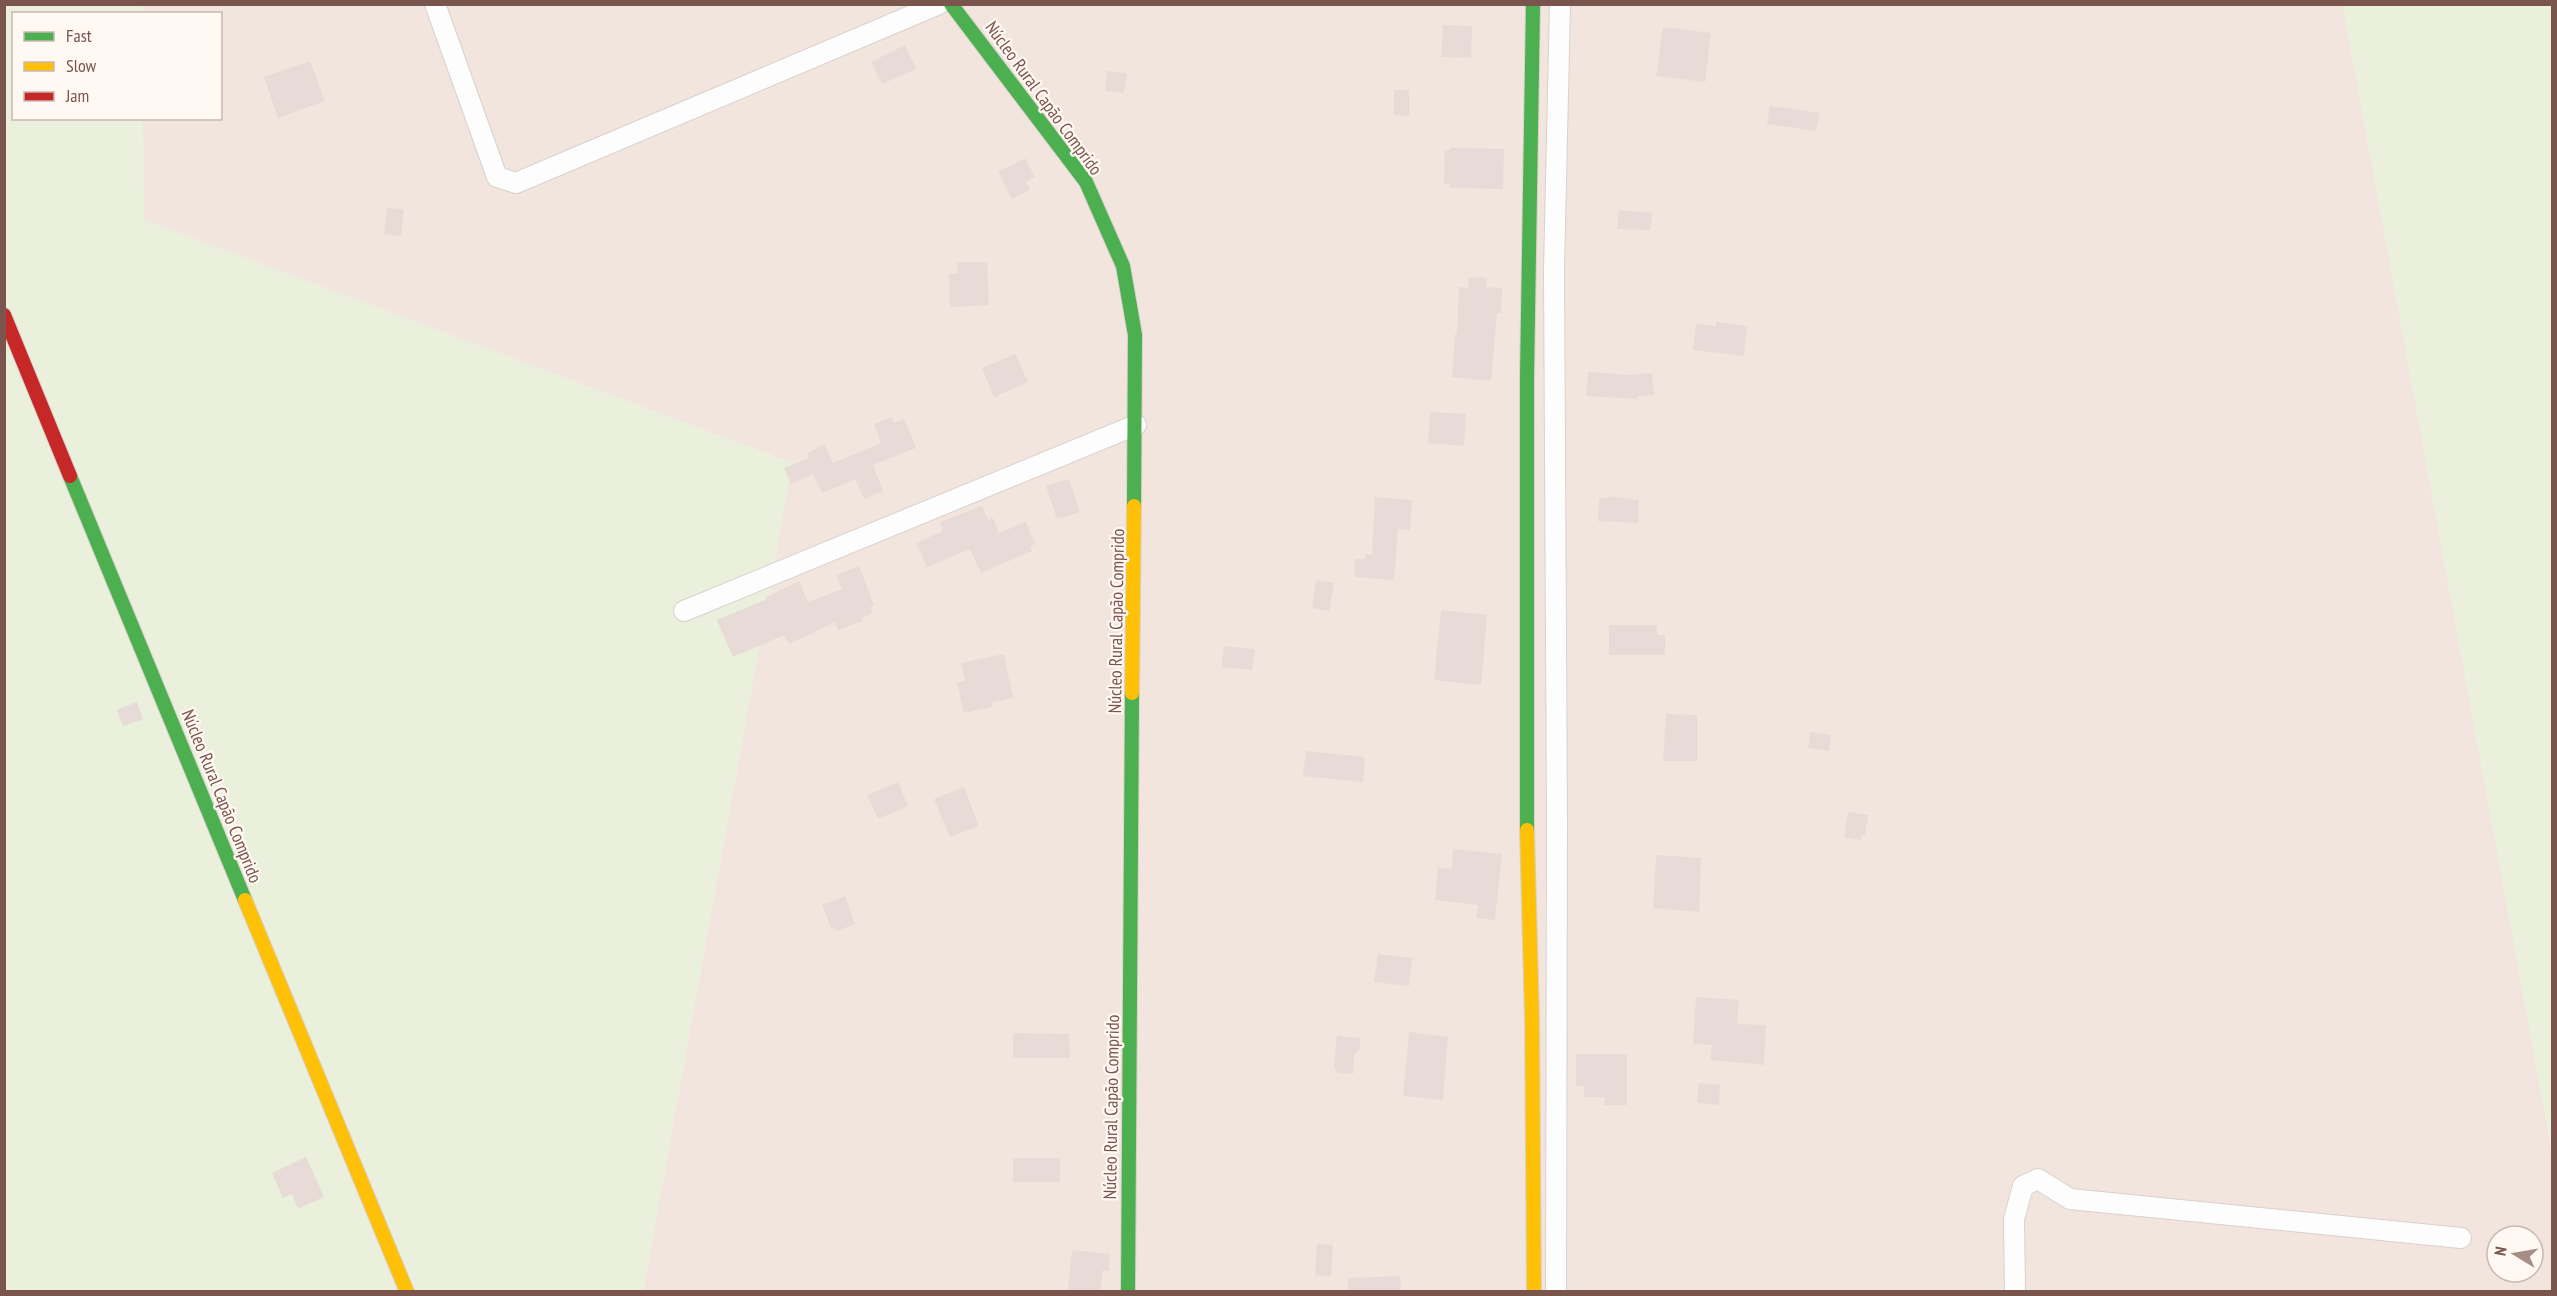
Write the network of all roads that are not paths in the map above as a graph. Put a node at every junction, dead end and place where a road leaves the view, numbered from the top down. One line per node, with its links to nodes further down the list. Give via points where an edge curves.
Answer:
1 (435, 4): 2 (street, via 497,177 516,183)
2 (939, 4)
3 (951, 4): 7 (street, Núcleo Rural Capão Comprido, via 1091,193 1123,266 1135,336)
4 (1533, 4): 10 (street)
5 (1560, 4): 9 (street, via 1554,270)
6 (4, 315): 12 (street, Núcleo Rural Capão Comprido)
7 (1136, 425): 8 (street); 13 (street, Núcleo Rural Capão Comprido)
8 (684, 612)
9 (1557, 708): 10 (street); 15 (street)
10 (1527, 709): 14 (street)
11 (2461, 1238): 16 (street, via 2070,1199 2038,1179 2023,1186 2014,1219)
12 (407, 1292)
13 (1128, 1292)
14 (1534, 1292)
15 (1556, 1292)
16 (2015, 1292)

